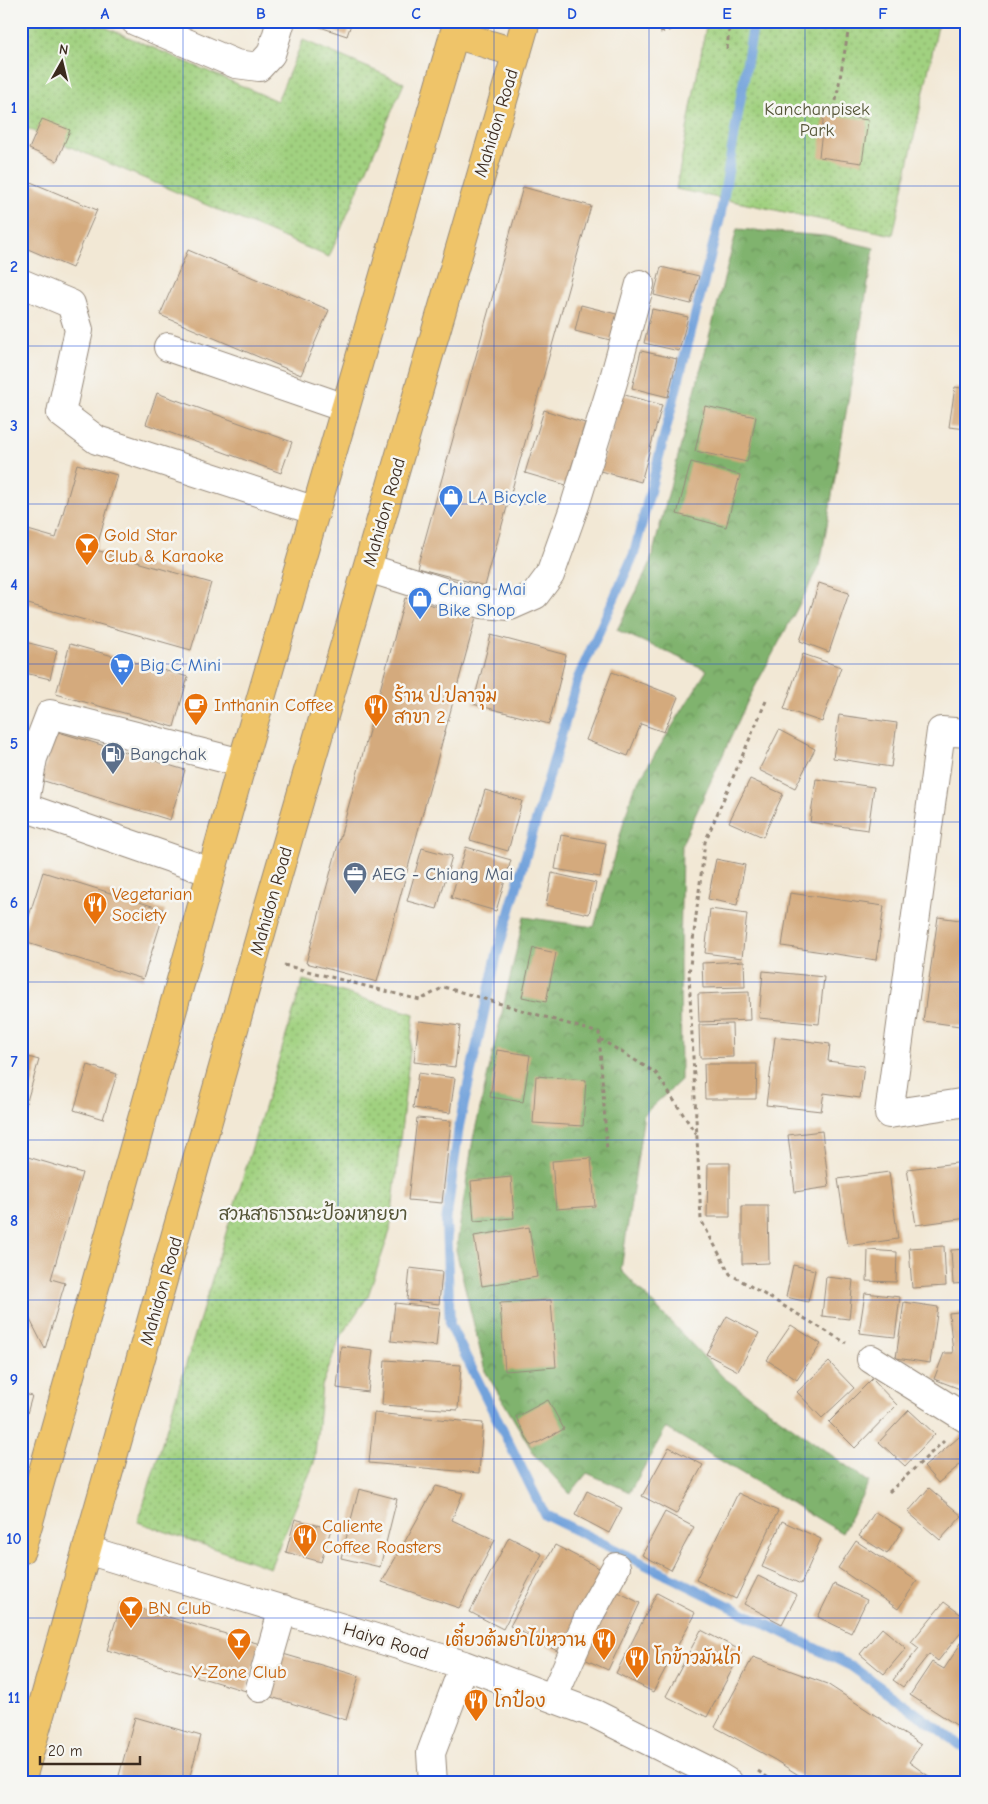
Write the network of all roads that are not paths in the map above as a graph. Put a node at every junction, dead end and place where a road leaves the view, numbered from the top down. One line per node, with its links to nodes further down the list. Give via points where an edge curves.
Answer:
1 (135, 21): 2 (street, via 236,64 258,67 271,54)
2 (281, 21)
3 (526, 21): 5 (main road, Mahidon Road)
4 (456, 28): 5 (main road); 9 (main road)
5 (517, 54): 11 (main road, Mahidon Road)
6 (21, 283): 10 (street, via 71,304 79,330 61,413 98,440)
7 (640, 284): 11 (street, via 575,505 550,575 536,595 510,606 482,604)
8 (168, 347): 9 (street)
9 (345, 408): 10 (main road)
10 (316, 511): 13 (main road)
11 (368, 568): 19 (main road, Mahidon Road, via 254,957)
12 (967, 733): 15 (street, via 942,730 889,1114)
13 (242, 762): 14 (main road); 14 (street, via 50,714 33,758 24,807)
14 (211, 872): 18 (main road)
15 (967, 1102)
16 (871, 1359): 17 (street)
17 (967, 1419)
18 (21, 1550)
19 (87, 1550): 21 (street, Haiya Road); 25 (main road, Mahidon Road)
20 (616, 1567): 24 (street, via 591,1612)
21 (282, 1609): 22 (street, Haiya Road); 23 (street)
22 (464, 1664): 24 (street, Haiya Road); 26 (street, via 431,1753)
23 (260, 1688)
24 (553, 1698): 27 (street, Haiya Road, via 595,1714)
25 (21, 1782)
26 (433, 1783)
27 (729, 1783)

